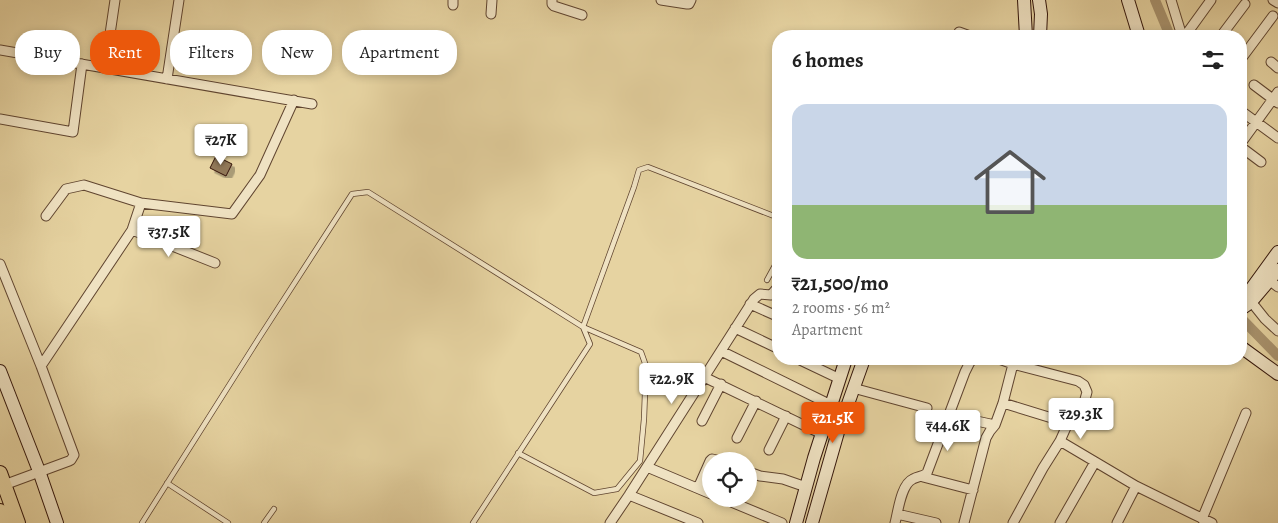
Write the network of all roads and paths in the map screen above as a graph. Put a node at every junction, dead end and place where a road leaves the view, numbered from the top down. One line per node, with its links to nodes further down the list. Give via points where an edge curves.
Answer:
1 (115, 0): 16 (street)
2 (179, 0): 28 (street)
3 (492, 0): 13 (street)
4 (552, 0): 14 (street, via 554,6)
5 (661, 0): 6 (street, via 689,4)
6 (691, 0)
7 (1024, 0): 17 (street)
8 (1039, 0): 18 (street)
9 (1128, 0): 19 (street)
10 (1212, 0): 21 (street)
11 (1173, 1): 20 (street)
12 (1245, 4): 22 (street)
13 (491, 14)
14 (582, 15)
15 (1273, 16): 24 (street)
16 (111, 30)
17 (1026, 30)
18 (1040, 30)
19 (1137, 30)
20 (1181, 30)
21 (1188, 30)
22 (1226, 30)
23 (0, 50): 25 (street)
24 (1247, 51)
25 (82, 64): 26 (street); 34 (street, via 73,132)
26 (90, 65)
27 (145, 75): 28 (street)
28 (168, 79): 31 (street)
29 (1254, 85): 30 (street)
30 (1276, 98): 35 (street)
31 (294, 100): 32 (street); 40 (street, via 260,175 232,214)
32 (312, 104)
33 (1247, 115): 35 (street)
34 (0, 119)
35 (1256, 122): 36 (street); 37 (street)
36 (1247, 134)
37 (1278, 138)
38 (1247, 152): 39 (street)
39 (1261, 162)
40 (141, 203): 42 (street, via 84,185 66,189); 43 (street)
41 (772, 215): 57 (lane, via 648,167 639,170)
42 (46, 216)
43 (132, 230): 45 (street); 69 (street)
44 (1278, 252): 52 (street)
45 (215, 263)
46 (0, 264): 69 (street)
47 (1278, 270): 50 (street)
48 (772, 271): 49 (lane)
49 (767, 280)
50 (1274, 284): 53 (street)
51 (772, 294): 55 (street, via 760,294)
52 (1247, 296)
53 (1247, 298)
54 (1247, 301): 59 (street)
55 (750, 304): 56 (street); 58 (street)
56 (772, 314)
57 (583, 327): 90 (lane, via 590,344); 90 (lane, via 641,352 646,366 640,461 617,489 594,493); 98 (lane, via 368,192 352,194)
58 (735, 328): 60 (street); 61 (street)
59 (1278, 331)
60 (772, 346)
61 (720, 351): 72 (street); 78 (street)
62 (1247, 351): 71 (street)
63 (811, 365): 73 (street)
64 (844, 365): 73 (street)
65 (862, 365): 75 (street)
66 (968, 365): 81 (street)
67 (1013, 365): 77 (street)
68 (1017, 365): 84 (street, via 1084,384 1087,392 1081,414)
69 (40, 366): 93 (street, via 74,454 69,461)
70 (0, 370): 93 (street)
71 (1278, 374)
72 (704, 376): 74 (street); 92 (street)
73 (840, 379): 78 (street)
74 (721, 384): 76 (street); 83 (street)
75 (854, 388): 79 (street); 121 (street)
76 (756, 402): 82 (street); 87 (street)
77 (1003, 403): 84 (street); 85 (street)
78 (831, 405): 86 (street)
79 (927, 408)
80 (1246, 413): 109 (street)
81 (949, 415): 85 (street); 95 (street)
82 (786, 416): 86 (street); 89 (street)
83 (702, 421)
84 (1068, 423): 88 (street)
85 (995, 425): 103 (street, via 986,438)
86 (822, 434): 100 (street)
87 (737, 438)
88 (1060, 441): 91 (street); 124 (street)
89 (769, 450)
90 (518, 453): 116 (lane)
91 (1096, 462): 99 (street); 125 (street)
92 (647, 467): 101 (street); 104 (street)
93 (39, 472): 96 (street); 112 (street)
94 (757, 475): 100 (street)
95 (923, 477): 103 (street); 108 (street, via 907,483)
96 (2, 479): 111 (main road)
97 (702, 479): 101 (street)
98 (167, 483): 113 (lane); 114 (lane)
99 (1136, 486): 109 (street); 126 (street)
100 (806, 487): 120 (street)
101 (698, 488): 102 (street)
102 (702, 490)
103 (973, 490): 123 (street)
104 (629, 495): 117 (street); 118 (street)
105 (743, 507): 119 (street)
106 (274, 509): 115 (lane)
107 (0, 511): 110 (main road)
108 (896, 519): 122 (street)
109 (1202, 519): 127 (street)
110 (4, 523)
111 (18, 523)
112 (57, 523)
113 (142, 523)
114 (228, 523)
115 (264, 523)
116 (473, 523)
117 (610, 523)
118 (698, 523)
119 (782, 523)
120 (796, 523)
121 (812, 523)
122 (936, 523)
123 (964, 523)
124 (1013, 523)
125 (1060, 523)
126 (1117, 523)
127 (1212, 523)

